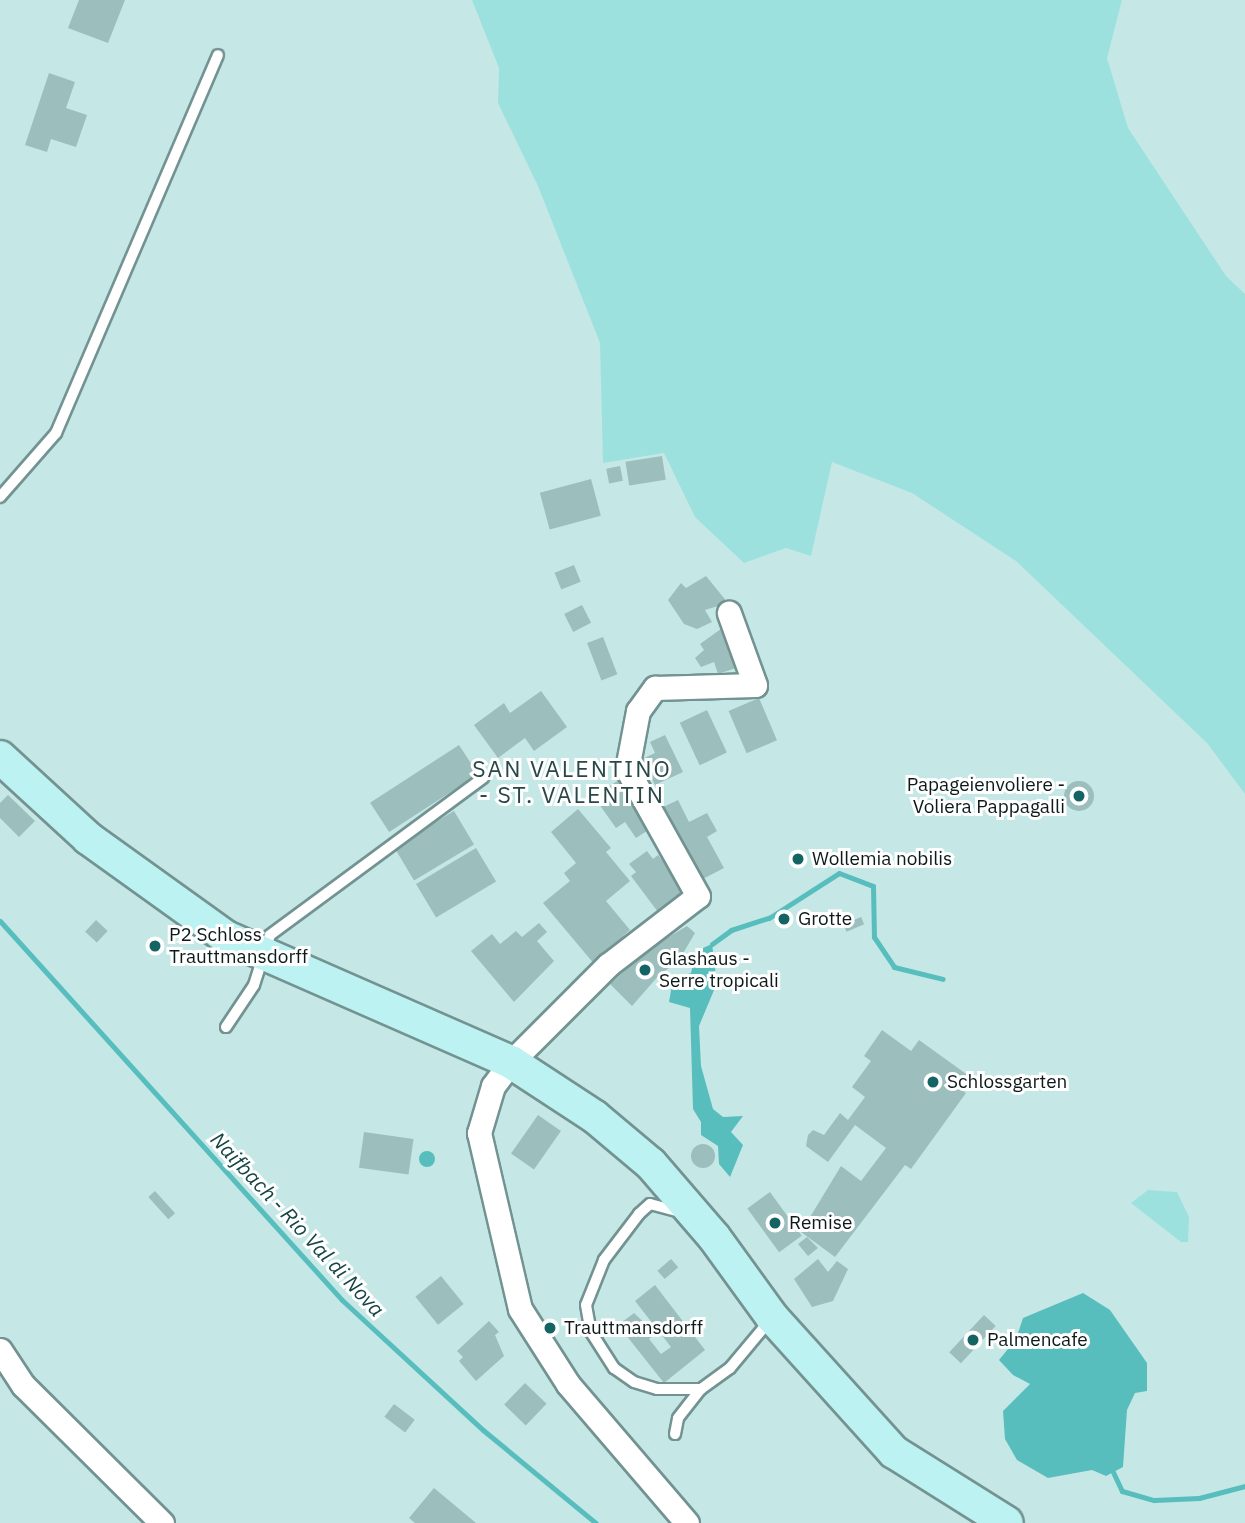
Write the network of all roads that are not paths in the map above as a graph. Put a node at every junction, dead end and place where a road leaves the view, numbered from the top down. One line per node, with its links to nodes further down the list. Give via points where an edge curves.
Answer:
1 (218, 55): 2 (lane, via 56,433)
2 (0, 497)
3 (729, 613): 8 (street, via 755,685 655,688 638,711 627,769 698,896 607,965)
4 (0, 757): 6 (main road, via 88,838 159,893)
5 (483, 778): 6 (lane, via 290,916 270,935)
6 (264, 957): 7 (lane, via 254,985); 8 (main road)
7 (226, 1027)
8 (511, 1062): 9 (main road, via 596,1117 633,1148); 15 (street, via 493,1086 479,1133 520,1309 568,1384)
9 (704, 1224): 10 (main road); 12 (lane, via 669,1207 650,1204 604,1260 586,1305 591,1332 614,1368 634,1382 657,1389)
10 (772, 1317): 12 (lane, via 730,1368); 16 (main road, via 894,1452)
11 (0, 1350): 14 (street, via 41,1404)
12 (701, 1389): 13 (lane, via 678,1418)
13 (675, 1434)
14 (162, 1523)
15 (687, 1523)
16 (1007, 1523)

